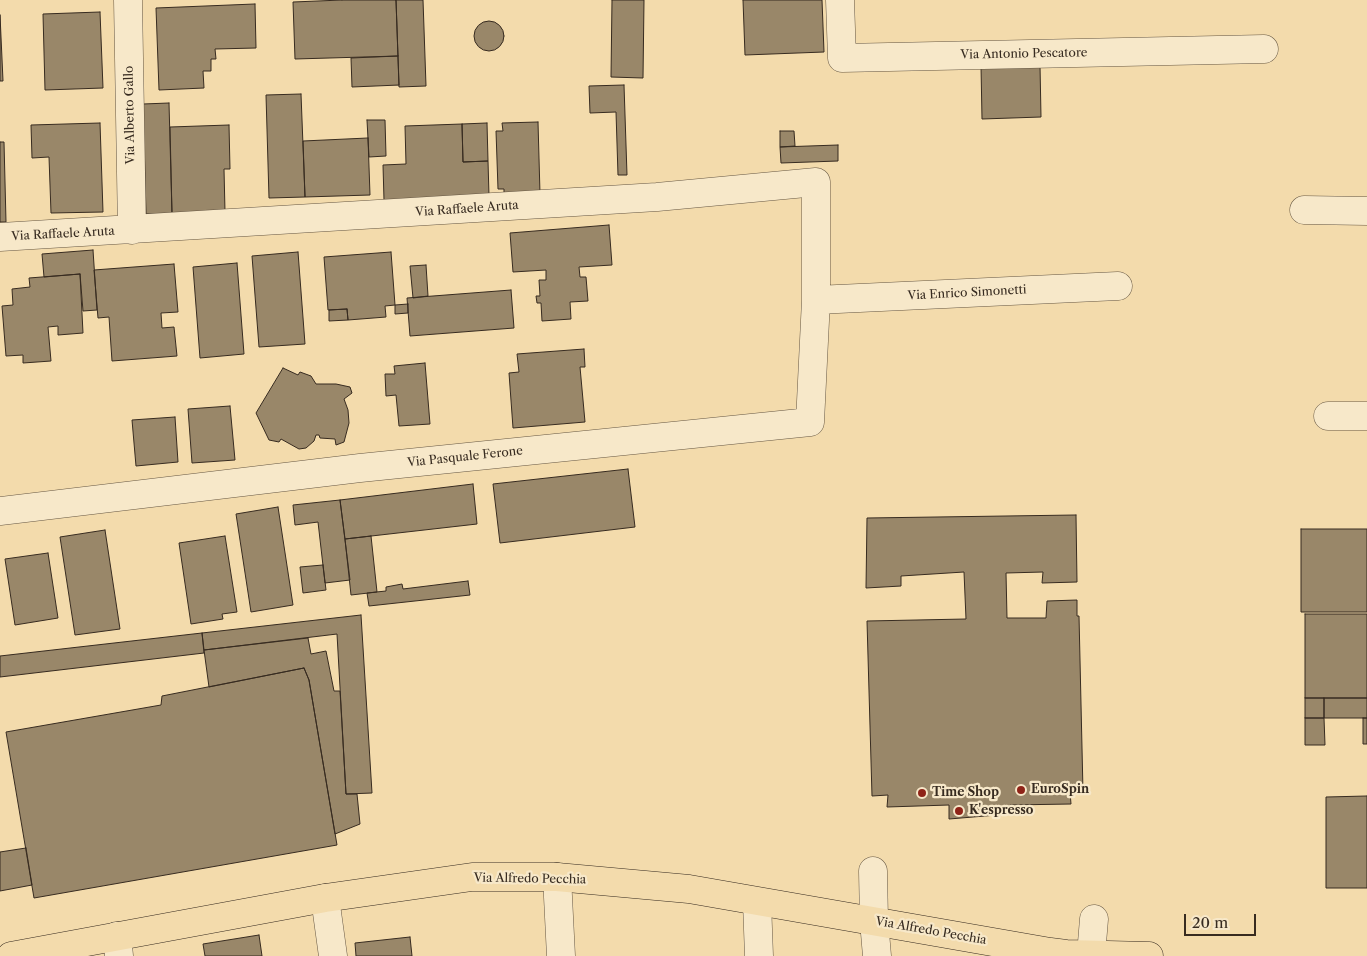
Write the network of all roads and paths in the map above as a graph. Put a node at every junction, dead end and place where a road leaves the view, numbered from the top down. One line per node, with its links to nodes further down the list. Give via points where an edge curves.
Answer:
1 (128, 0): 6 (street, Via Alberto Gallo)
2 (840, 0): 3 (street, Via Antonio Pescatore, via 842,58)
3 (1264, 49)
4 (1304, 210): 5 (street)
5 (1367, 211)
6 (132, 230): 7 (street, Via Raffaele Aruta); 9 (street, Via Raffaele Aruta, via 657,197 816,182)
7 (0, 237)
8 (1118, 286): 9 (street, Via Enrico Simonetti)
9 (816, 300): 12 (street, Via Pasquale Ferone, via 810,422 360,468)
10 (1328, 416): 11 (street)
11 (1367, 416)
12 (0, 511)
13 (873, 871): 18 (street)
14 (557, 877): 15 (main road, Via Alfredo Pecchia, via 472,877); 16 (main road, Via Alfredo Pecchia, via 688,889); 24 (street)
15 (325, 898): 19 (main road, Via Alfredo Pecchia); 23 (street)
16 (757, 902): 18 (main road, Via Alfredo Pecchia); 25 (street)
17 (1094, 919): 21 (street)
18 (874, 921): 20 (main road, Via Alfredo Pecchia); 26 (street)
19 (118, 946): 22 (main road, Via Alfredo Pecchia)
20 (1050, 954): 21 (main road, Via Alfredo Pecchia)
21 (1091, 955): 27 (main road, Via Alfredo Pecchia)
22 (11, 956)
23 (333, 956)
24 (561, 956)
25 (759, 956)
26 (877, 956)
27 (1149, 956)

